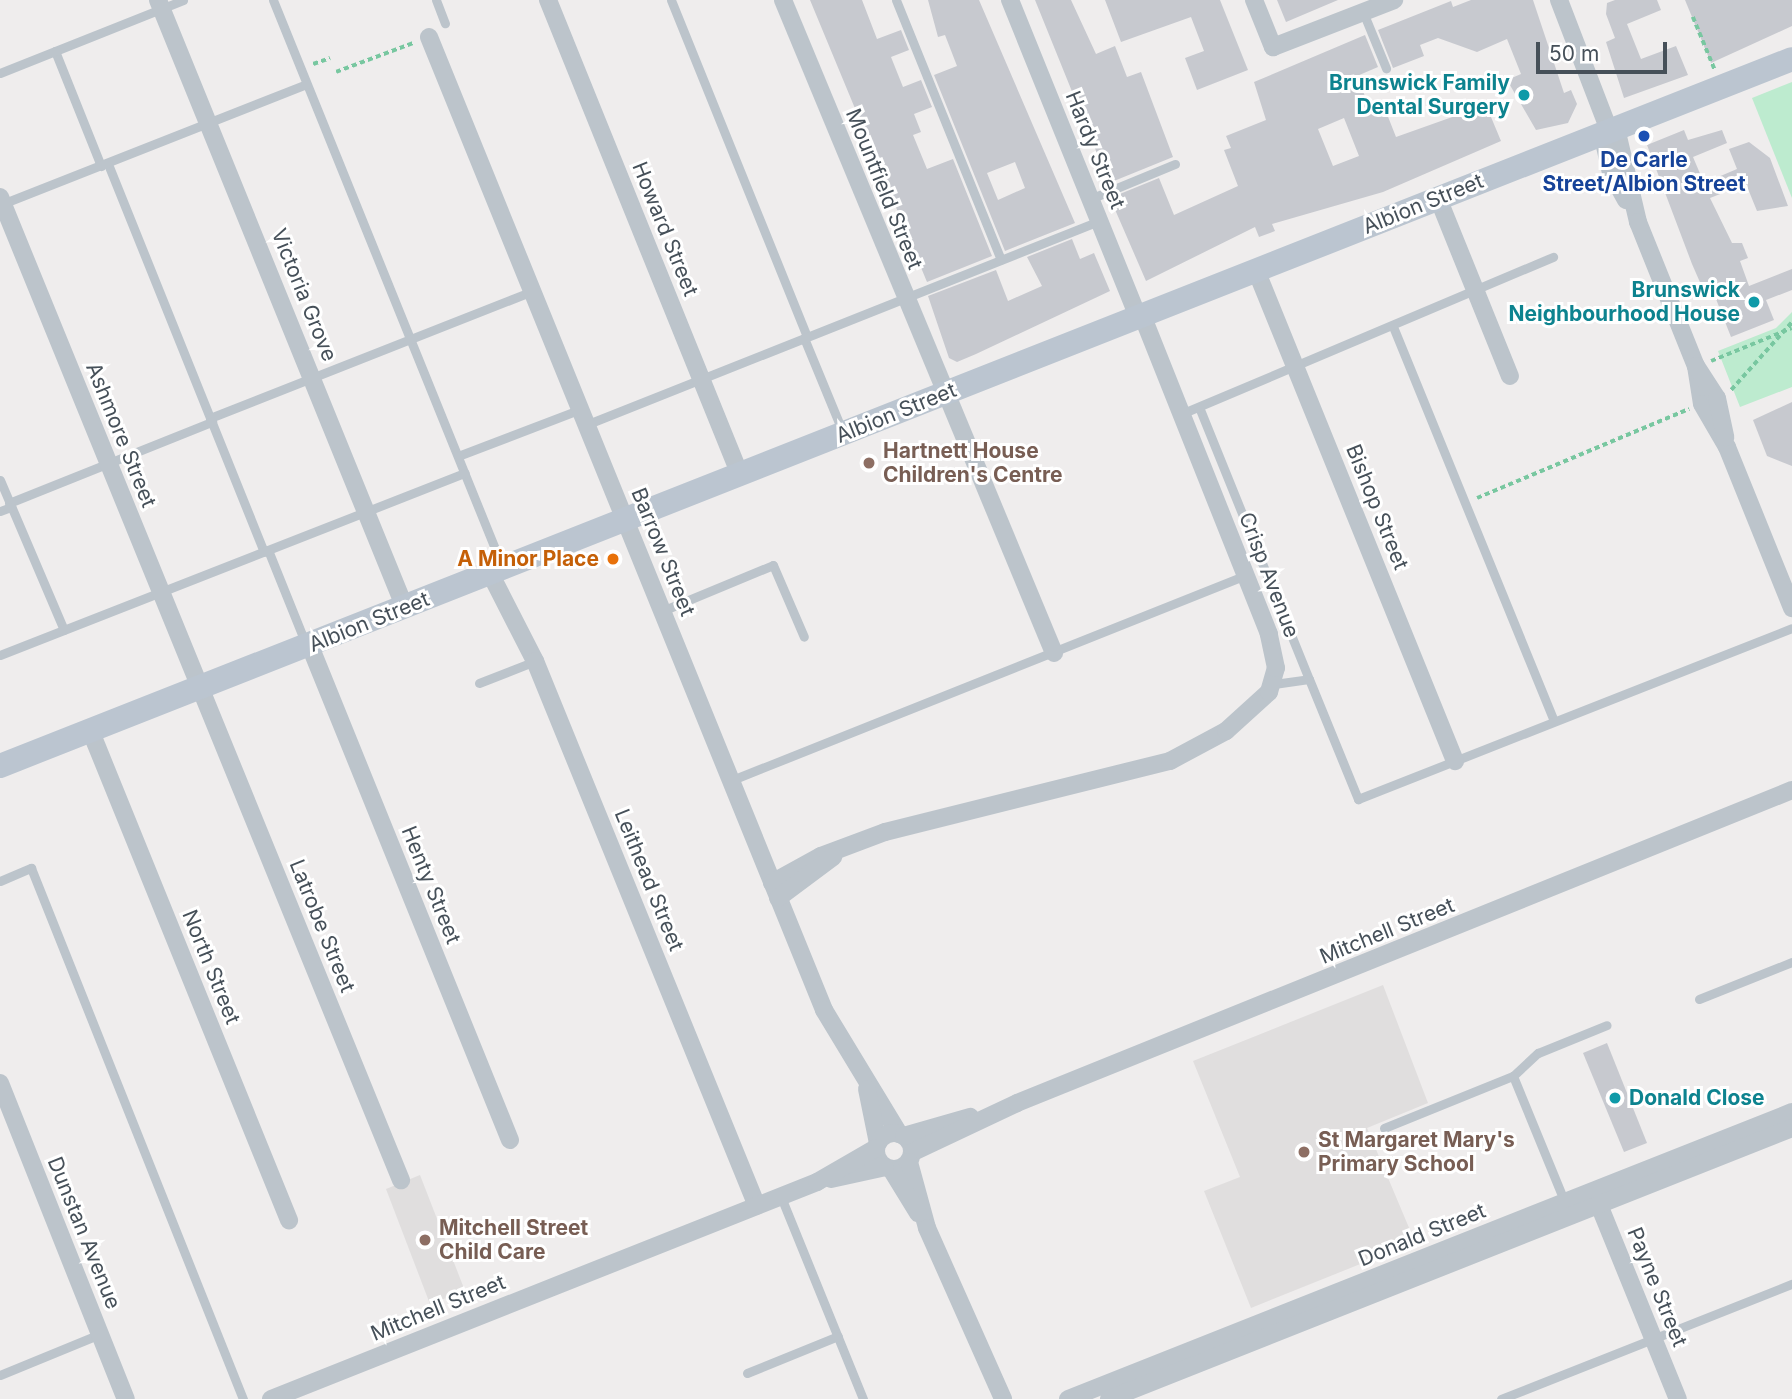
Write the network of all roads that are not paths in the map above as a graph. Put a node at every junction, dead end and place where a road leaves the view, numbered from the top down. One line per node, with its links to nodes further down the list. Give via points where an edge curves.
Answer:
1 (183, 0): 12 (lane)
2 (273, 0): 20 (lane)
3 (436, 0): 14 (lane)
4 (548, 0): 42 (street, Howard Street)
5 (671, 0): 38 (lane)
6 (783, 0): 34 (street, Mountfield Street)
7 (896, 0): 30 (lane)
8 (1010, 0): 26 (street, Hardy Street)
9 (1254, 0): 13 (street, via 1273,47)
10 (1394, 0): 13 (street)
11 (1559, 0): 22 (street)
12 (160, 4): 16 (lane); 21 (street, Victoria Grove)
13 (1363, 12): 18 (lane)
14 (445, 23)
15 (429, 37): 33 (street, Barrow Street)
16 (55, 51): 19 (lane); 24 (lane)
17 (1792, 59): 22 (street, Albion Street)
18 (1386, 68)
19 (0, 73)
20 (306, 84): 21 (lane); 37 (lane)
21 (208, 123): 24 (lane); 41 (street, Victoria Grove)
22 (1609, 130): 25 (street, Albion Street); 65 (street, via 1611,173 1638,222)
23 (1175, 164): 26 (lane)
24 (104, 165): 27 (lane); 47 (lane)
25 (1438, 198): 31 (street, Albion Street); 32 (street)
26 (1090, 199): 28 (street, Hardy Street)
27 (1, 202): 50 (street, Ashmore Street)
28 (1099, 221): 30 (lane); 35 (street, Hardy Street)
29 (1553, 257): 32 (lane)
30 (1001, 260): 34 (lane)
31 (1256, 270): 35 (street, Albion Street); 39 (street, Bishop Street)
32 (1475, 289): 36 (lane, via 1391,322); 40 (street)
33 (534, 291): 37 (lane); 46 (street, Barrow Street)
34 (904, 299): 38 (lane); 43 (street, Mountfield Street)
35 (1140, 316): 43 (street, Albion Street); 45 (street, Crisp Avenue)
36 (1394, 329): 39 (lane); 78 (lane)
37 (410, 338): 41 (lane); 49 (lane)
38 (805, 338): 42 (lane); 48 (lane)
39 (1296, 368): 44 (lane); 80 (street, Bishop Street)
40 (1510, 376)
41 (313, 378): 47 (lane); 56 (street, Victoria Grove)
42 (701, 379): 46 (lane); 52 (street, Howard Street)
43 (943, 394): 48 (street, Albion Street); 71 (street, Mountfield Street)
44 (1199, 407): 45 (lane); 57 (lane)
45 (1181, 414): 59 (street, Crisp Avenue)
46 (584, 416): 49 (lane); 58 (street, Barrow Street)
47 (211, 420): 50 (lane); 60 (lane)
48 (844, 434): 52 (street, Albion Street)
49 (458, 456): 51 (lane)
50 (108, 464): 54 (lane); 63 (street, Ashmore Street)
51 (465, 473): 56 (lane); 61 (lane)
52 (740, 474): 58 (street, Albion Street)
53 (0, 480): 54 (lane)
54 (10, 505): 55 (lane); 68 (lane)
55 (0, 511)
56 (367, 512): 60 (lane); 64 (street, Victoria Grove)
57 (1248, 525): 59 (lane); 74 (lane)
58 (629, 530): 61 (street, Albion Street); 66 (street, Barrow Street)
59 (1229, 534): 62 (street, Crisp Avenue)
60 (266, 551): 63 (lane); 70 (lane)
61 (497, 572): 64 (street, Albion Street); 73 (street, Leithead Street, via 512,620)
62 (1246, 575): 71 (lane); 76 (street, Crisp Avenue, via 1275,653)
63 (160, 592): 68 (lane); 77 (street, Ashmore Street)
64 (405, 608): 70 (street, Albion Street)
65 (1792, 608)
66 (662, 611): 69 (lane, via 773,565); 82 (street, Barrow Street)
67 (1792, 628): 78 (lane)
68 (65, 630): 72 (lane)
69 (804, 637)
70 (309, 647): 77 (street, Albion Street); 96 (street, Henty Street)
71 (1054, 653): 82 (lane)
72 (0, 655)
73 (536, 661): 75 (lane); 105 (street, Leithead Street)
74 (1308, 679): 76 (lane); 80 (lane, via 1358,799)
75 (479, 683)
76 (1274, 684): 86 (street, via 1226,731 1170,761 910,825 838,852)
77 (201, 690): 79 (street, Albion Street); 100 (street, Latrobe Street)
78 (1554, 721): 80 (lane)
79 (91, 732): 81 (street, Albion Street); 106 (street, North Street)
80 (1455, 761)
81 (0, 766)
82 (732, 780): 86 (street, Barrow Street)
83 (1792, 790): 84 (street, Mitchell Street)
84 (1783, 800): 98 (street, Mitchell Street)
85 (0, 881): 117 (lane, via 31,868)
86 (775, 891): 91 (street, Barrow Street, via 824,1010)
87 (1792, 962): 88 (lane)
88 (1699, 999)
89 (1607, 1025): 90 (lane, via 1538,1053)
90 (1513, 1076): 94 (lane); 104 (lane)
91 (864, 1079): 97 (street, Barrow Street); 98 (street, Barrow Street)
92 (0, 1083): 110 (street, Dunstan Avenue)
93 (1792, 1112): 103 (street, Donald Street)
94 (1384, 1128)
95 (1792, 1128): 103 (street, Donald Street)
96 (510, 1140)
97 (877, 1146): 98 (street, Mitchell Street); 99 (street, Barrow Street); 101 (street, Mitchell Street)
98 (906, 1146): 99 (street, Mitchell Street); 107 (street, Barrow Street)
99 (888, 1168): 101 (street, Mitchell Street); 107 (street, Barrow Street)
100 (401, 1180)
101 (817, 1182): 102 (street, Mitchell Street)
102 (781, 1197): 105 (street, Mitchell Street); 111 (lane)
103 (1596, 1198): 104 (street, Donald Street); 109 (street, Donald Street); 112 (street, Payne Street)
104 (1564, 1203): 109 (street, Donald Street)
105 (757, 1206): 118 (street, Mitchell Street)
106 (289, 1220)
107 (928, 1228): 113 (street, Barrow Street)
108 (1792, 1284): 112 (lane)
109 (1311, 1312): 122 (street, Donald Street); 123 (street, Donald Street)
110 (100, 1334): 115 (lane); 116 (street, Dunstan Avenue)
111 (838, 1336): 114 (lane); 119 (lane)
112 (1654, 1338): 124 (lane); 125 (street, Payne Street)
113 (982, 1364): 120 (street, Barrow Street); 121 (street, Barrow Street)
114 (747, 1373)
115 (0, 1375)
116 (127, 1399)
117 (243, 1399)
118 (271, 1399)
119 (863, 1399)
120 (987, 1399)
121 (1003, 1399)
122 (1068, 1399)
123 (1109, 1399)
124 (1501, 1399)
125 (1678, 1399)

